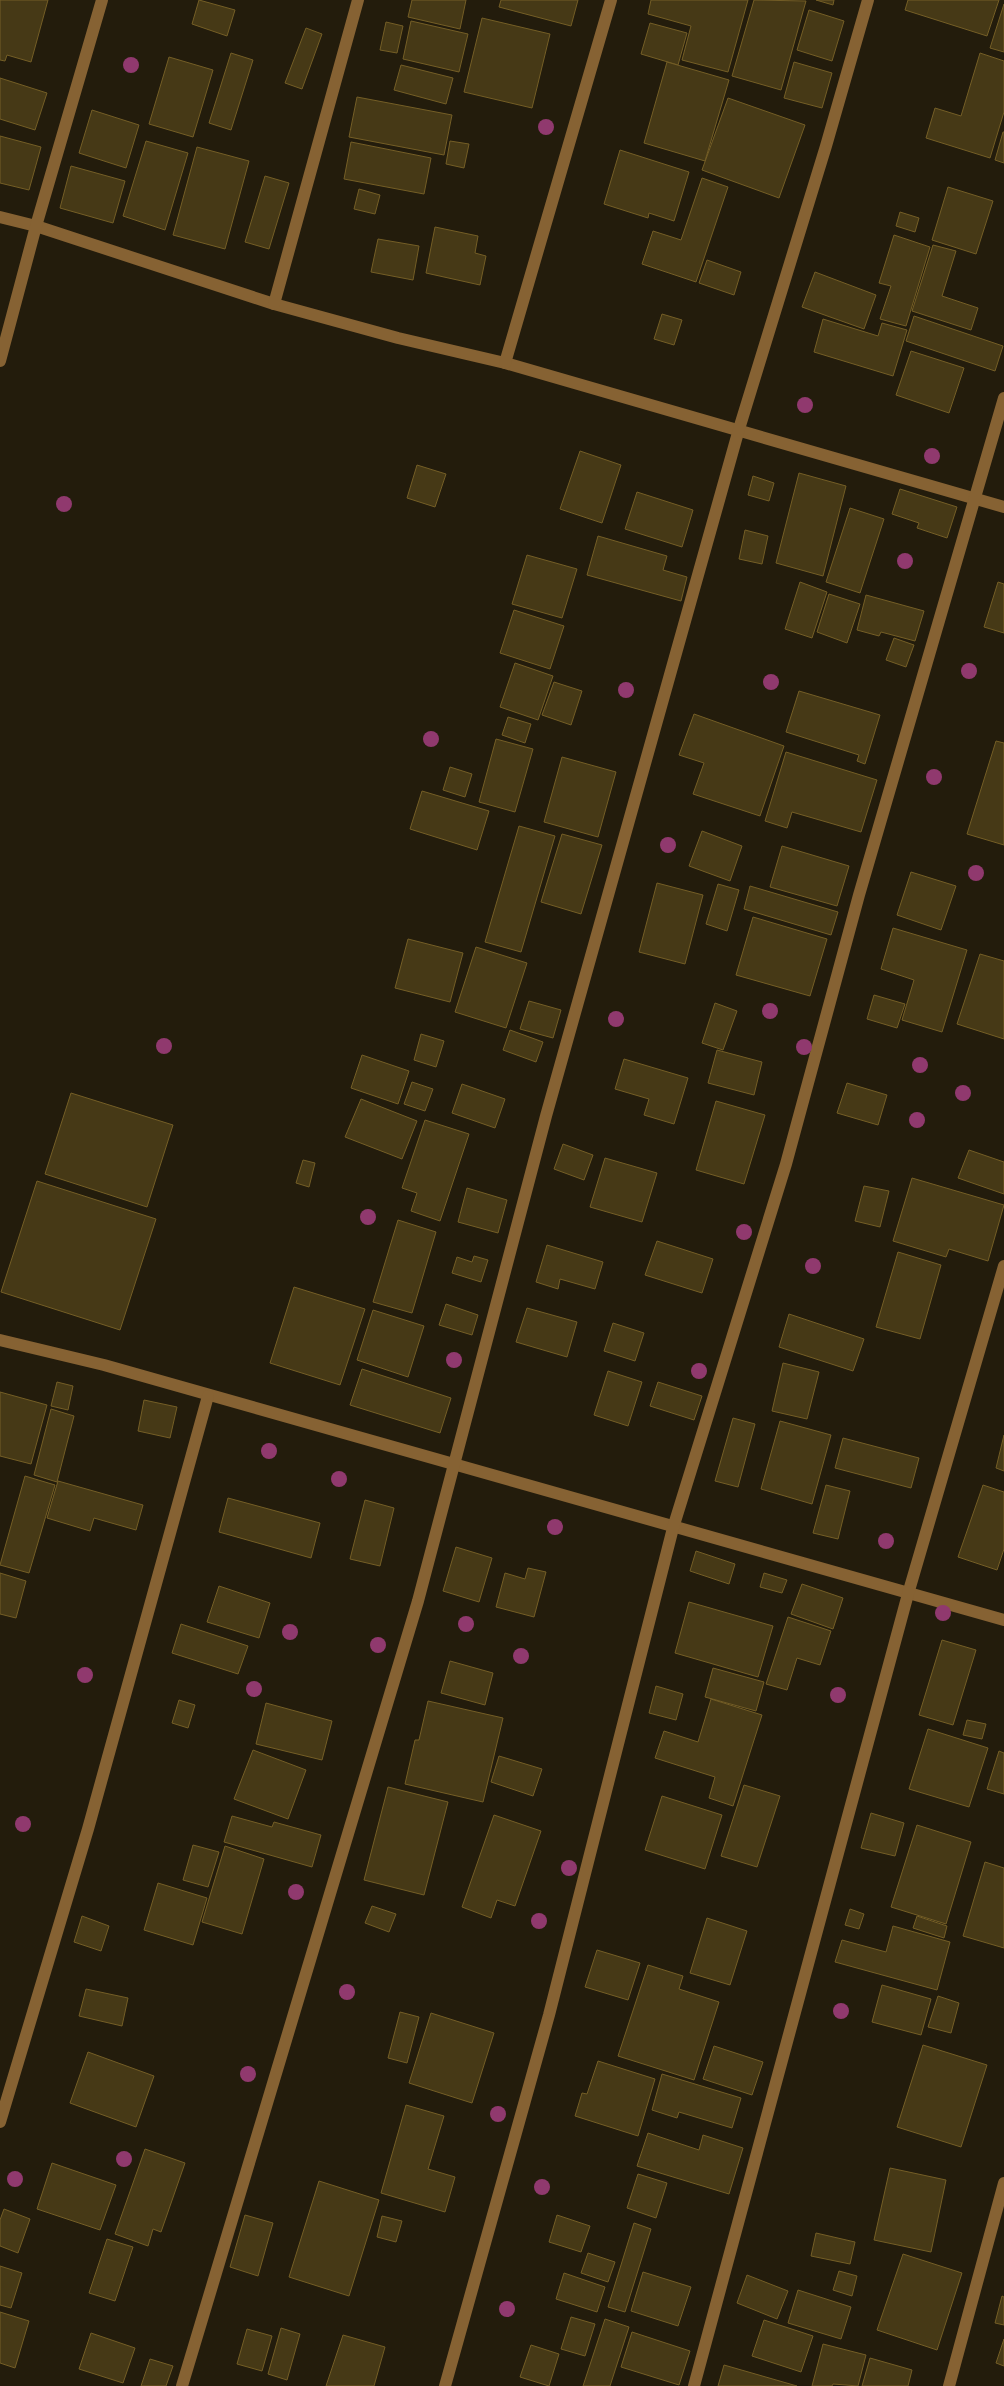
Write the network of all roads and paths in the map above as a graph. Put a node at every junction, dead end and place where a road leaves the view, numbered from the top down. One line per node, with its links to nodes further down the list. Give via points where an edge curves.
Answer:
1 (102, 0): 6 (street)
2 (358, 0): 7 (street)
3 (611, 0): 9 (street)
4 (868, 0): 11 (street)
5 (0, 217): 6 (street)
6 (36, 226): 7 (street); 8 (street)
7 (274, 304): 9 (street)
8 (0, 361)
9 (506, 363): 11 (street)
10 (1004, 398): 12 (street)
11 (739, 429): 12 (street); 17 (street, via 546,1116)
12 (974, 498): 13 (street); 18 (street, via 859,895 786,1164)
13 (1004, 507)
14 (1004, 1266): 19 (street)
15 (0, 1340): 16 (street, via 104,1365)
16 (208, 1396): 17 (street); 21 (street, via 88,1829)
17 (453, 1465): 18 (street); 23 (street, via 418,1601)
18 (673, 1528): 19 (street); 24 (street, via 549,2015)
19 (908, 1594): 20 (street); 25 (street)
20 (1004, 1620)
21 (0, 2122)
22 (1004, 2183): 26 (street)
23 (182, 2386)
24 (445, 2386)
25 (694, 2386)
26 (949, 2386)

